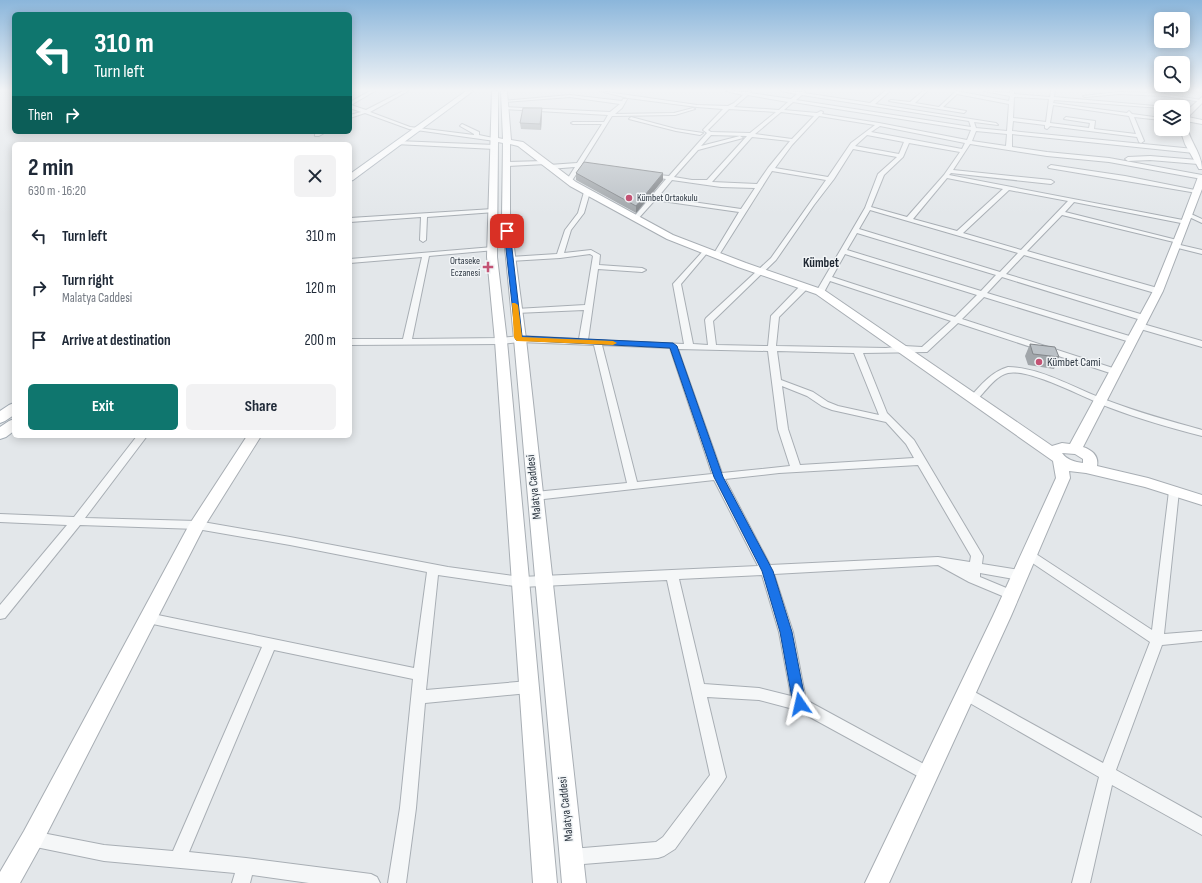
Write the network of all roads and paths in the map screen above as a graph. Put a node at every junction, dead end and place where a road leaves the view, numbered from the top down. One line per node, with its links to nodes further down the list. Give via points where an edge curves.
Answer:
1 (408, 132): 51 (main road)
2 (409, 132): 33 (main road)
3 (442, 132): 25 (street)
4 (476, 132): 25 (street)
5 (507, 132): 34 (street, Malatya Caddesi)
6 (507, 132): 34 (street)
7 (599, 132): 48 (street)
8 (694, 132): 18 (street)
9 (753, 132): 23 (street)
10 (800, 132): 29 (street)
11 (925, 132): 21 (street)
12 (973, 132): 32 (street)
13 (1010, 132): 37 (street)
14 (1026, 132): 26 (street)
15 (1045, 132): 26 (street)
16 (1113, 132): 27 (street)
17 (1138, 132): 27 (street)
18 (700, 133)
19 (710, 133): 23 (street); 38 (street)
20 (866, 133): 30 (street); 36 (street)
21 (929, 133): 31 (street); 32 (street)
22 (320, 134): 24 (street)
23 (750, 135): 29 (street); 38 (street); 62 (street, via 713,179)
24 (317, 136)
25 (476, 136): 34 (street)
26 (1044, 136): 35 (street)
27 (1139, 136): 35 (street)
28 (1186, 136): 40 (street)
29 (792, 140): 52 (street)
30 (907, 141): 31 (street); 42 (street)
31 (915, 142): 39 (street)
32 (970, 142): 37 (street); 39 (street)
33 (397, 143): 34 (street); 56 (main road)
34 (508, 144): 45 (street, Malatya Caddesi); 47 (street); 71 (street)
35 (1144, 146): 40 (street); 43 (street)
36 (852, 147): 42 (street); 59 (street)
37 (1009, 147): 41 (street)
38 (696, 149): 58 (street)
39 (963, 151): 55 (street)
40 (1194, 151): 46 (street)
41 (1044, 153): 44 (street); 49 (street)
42 (901, 156): 70 (street, via 881,174)
43 (1150, 158): 44 (street); 46 (street)
44 (1109, 160): 53 (street); 57 (street)
45 (506, 164): 47 (street); 91 (street, Malatya Caddesi, via 506,217)
46 (1200, 164)
47 (547, 165): 48 (street); 60 (street)
48 (578, 165): 50 (street); 60 (street)
49 (1051, 167): 53 (street); 61 (street)
50 (601, 168)
51 (352, 169)
52 (770, 169): 59 (street); 63 (street)
53 (1112, 171): 65 (street)
54 (647, 174): 58 (street)
55 (946, 174): 61 (street); 64 (street); 76 (street)
56 (352, 177)
57 (1202, 177): 65 (street)
58 (670, 178): 62 (street); 68 (street)
59 (831, 179): 95 (street, via 774,259)
60 (569, 181): 66 (street)
61 (1050, 182): 67 (street, via 1052,190)
62 (703, 183): 63 (street)
63 (759, 186): 72 (street)
64 (1007, 189): 67 (street); 81 (street)
65 (1197, 191): 77 (street)
66 (587, 192): 75 (street); 90 (street, via 581,213 568,230)
67 (1048, 197): 69 (street)
68 (652, 198): 72 (street); 75 (street)
69 (1073, 200): 73 (street); 77 (street)
70 (868, 208): 76 (street); 80 (street)
71 (493, 211): 74 (street); 84 (street)
72 (742, 211): 88 (street)
73 (1061, 213): 83 (street); 86 (street)
74 (424, 215): 78 (street); 82 (street)
75 (635, 219): 88 (street, via 670,237)
76 (909, 219): 81 (street)
77 (1187, 219): 79 (street); 83 (street)
78 (352, 220)
79 (1202, 221)
80 (855, 230): 85 (street); 96 (street)
81 (959, 233): 86 (street)
82 (423, 240)
83 (1177, 243): 87 (street); 99 (street)
84 (493, 249): 89 (street); 108 (street)
85 (843, 251): 97 (street); 101 (street)
86 (1023, 251): 96 (street); 99 (street)
87 (1202, 252)
88 (711, 253): 95 (street); 115 (street, via 678,284)
89 (426, 255): 92 (street); 110 (street)
90 (560, 256): 91 (street); 93 (street, via 590,252 597,255)
91 (510, 259): 103 (street, Malatya Caddesi)
92 (352, 261)
93 (595, 267): 94 (street); 102 (street)
94 (642, 270)
95 (761, 272): 98 (street); 116 (street, via 709,320)
96 (1002, 274): 101 (street); 105 (street)
97 (828, 278): 100 (street); 104 (street)
98 (804, 287): 100 (street); 117 (street, via 775,316)
99 (1158, 291): 105 (street)
100 (820, 292): 118 (street)
101 (982, 294): 104 (street); 107 (street)
102 (589, 307): 103 (street); 111 (street)
103 (516, 311): 106 (street, Malatya Caddesi)
104 (956, 321): 118 (street, via 924,350); 120 (street)
105 (1142, 322): 107 (street); 113 (street)
106 (520, 339): 108 (street); 111 (street); 138 (street, Malatya Caddesi)
107 (1132, 340): 120 (street)
108 (501, 341): 110 (street); 151 (street)
109 (352, 342): 110 (street)
110 (407, 342)
111 (583, 342): 112 (street)
112 (597, 342): 114 (street); 136 (street)
113 (1202, 344)
114 (673, 346): 115 (street); 135 (street)
115 (689, 346): 116 (street)
116 (712, 347): 117 (street)
117 (772, 348): 119 (street); 121 (street)
118 (904, 349): 119 (street); 122 (street)
119 (857, 350): 126 (street, via 883,414)
120 (1116, 372): 123 (street)
121 (776, 381): 126 (street, via 810,394 835,408); 134 (street, via 783,429)
122 (973, 399): 123 (street, via 999,373 1009,370 1034,375); 132 (street)
123 (1100, 402): 128 (street); 132 (street)
124 (12, 409): 125 (main road)
125 (0, 418)
126 (888, 420): 133 (street, via 910,442)
127 (12, 425): 129 (main road)
128 (1202, 433)
129 (0, 434)
130 (140, 438): 141 (street)
131 (253, 438): 142 (street)
132 (1073, 460): 137 (street); 143 (street)
133 (921, 461): 134 (street); 145 (street, via 977,556)
134 (796, 469): 135 (street)
135 (718, 477): 136 (street); 147 (street)
136 (633, 486): 138 (street)
137 (1174, 491): 139 (street); 157 (street)
138 (535, 496): 152 (street, Malatya Caddesi)
139 (1202, 500)
140 (2, 520): 141 (street)
141 (76, 522): 142 (street); 154 (street)
142 (197, 525): 146 (street); 155 (street)
143 (1029, 555): 149 (street); 157 (street)
144 (938, 561): 145 (street); 147 (street); 150 (street)
145 (976, 566): 149 (street); 150 (street)
146 (433, 569): 151 (street); 159 (street)
147 (767, 571): 148 (street); 164 (street, via 786,632)
148 (672, 575): 152 (street); 161 (street)
149 (1020, 575): 153 (street)
150 (974, 579): 153 (street)
151 (521, 582): 152 (street); 160 (street)
152 (543, 582): 169 (street, Malatya Caddesi)
153 (1012, 595): 162 (street)
154 (0, 614)
155 (148, 618): 158 (street); 168 (street)
156 (1202, 636): 157 (street)
157 (1157, 640): 166 (street)
158 (270, 644): 159 (street); 170 (street)
159 (420, 675): 163 (street)
160 (529, 687): 163 (street); 177 (street)
161 (698, 690): 164 (street, via 759,694); 169 (street, via 718,777 669,843 658,850)
162 (966, 694): 165 (street); 166 (street)
163 (418, 697): 176 (street, via 408,808)
164 (800, 704): 165 (street)
165 (928, 774): 173 (street)
166 (1107, 774): 167 (street); 179 (street)
167 (1202, 827)
168 (32, 839): 170 (street, via 104,852); 172 (street)
169 (571, 857): 178 (street, Malatya Caddesi)
170 (178, 860): 171 (street)
171 (246, 866): 174 (street); 175 (street)
172 (6, 877)
173 (880, 882)
174 (241, 883)
175 (371, 883)
176 (397, 883)
177 (545, 883)
178 (574, 883)
179 (1081, 883)

